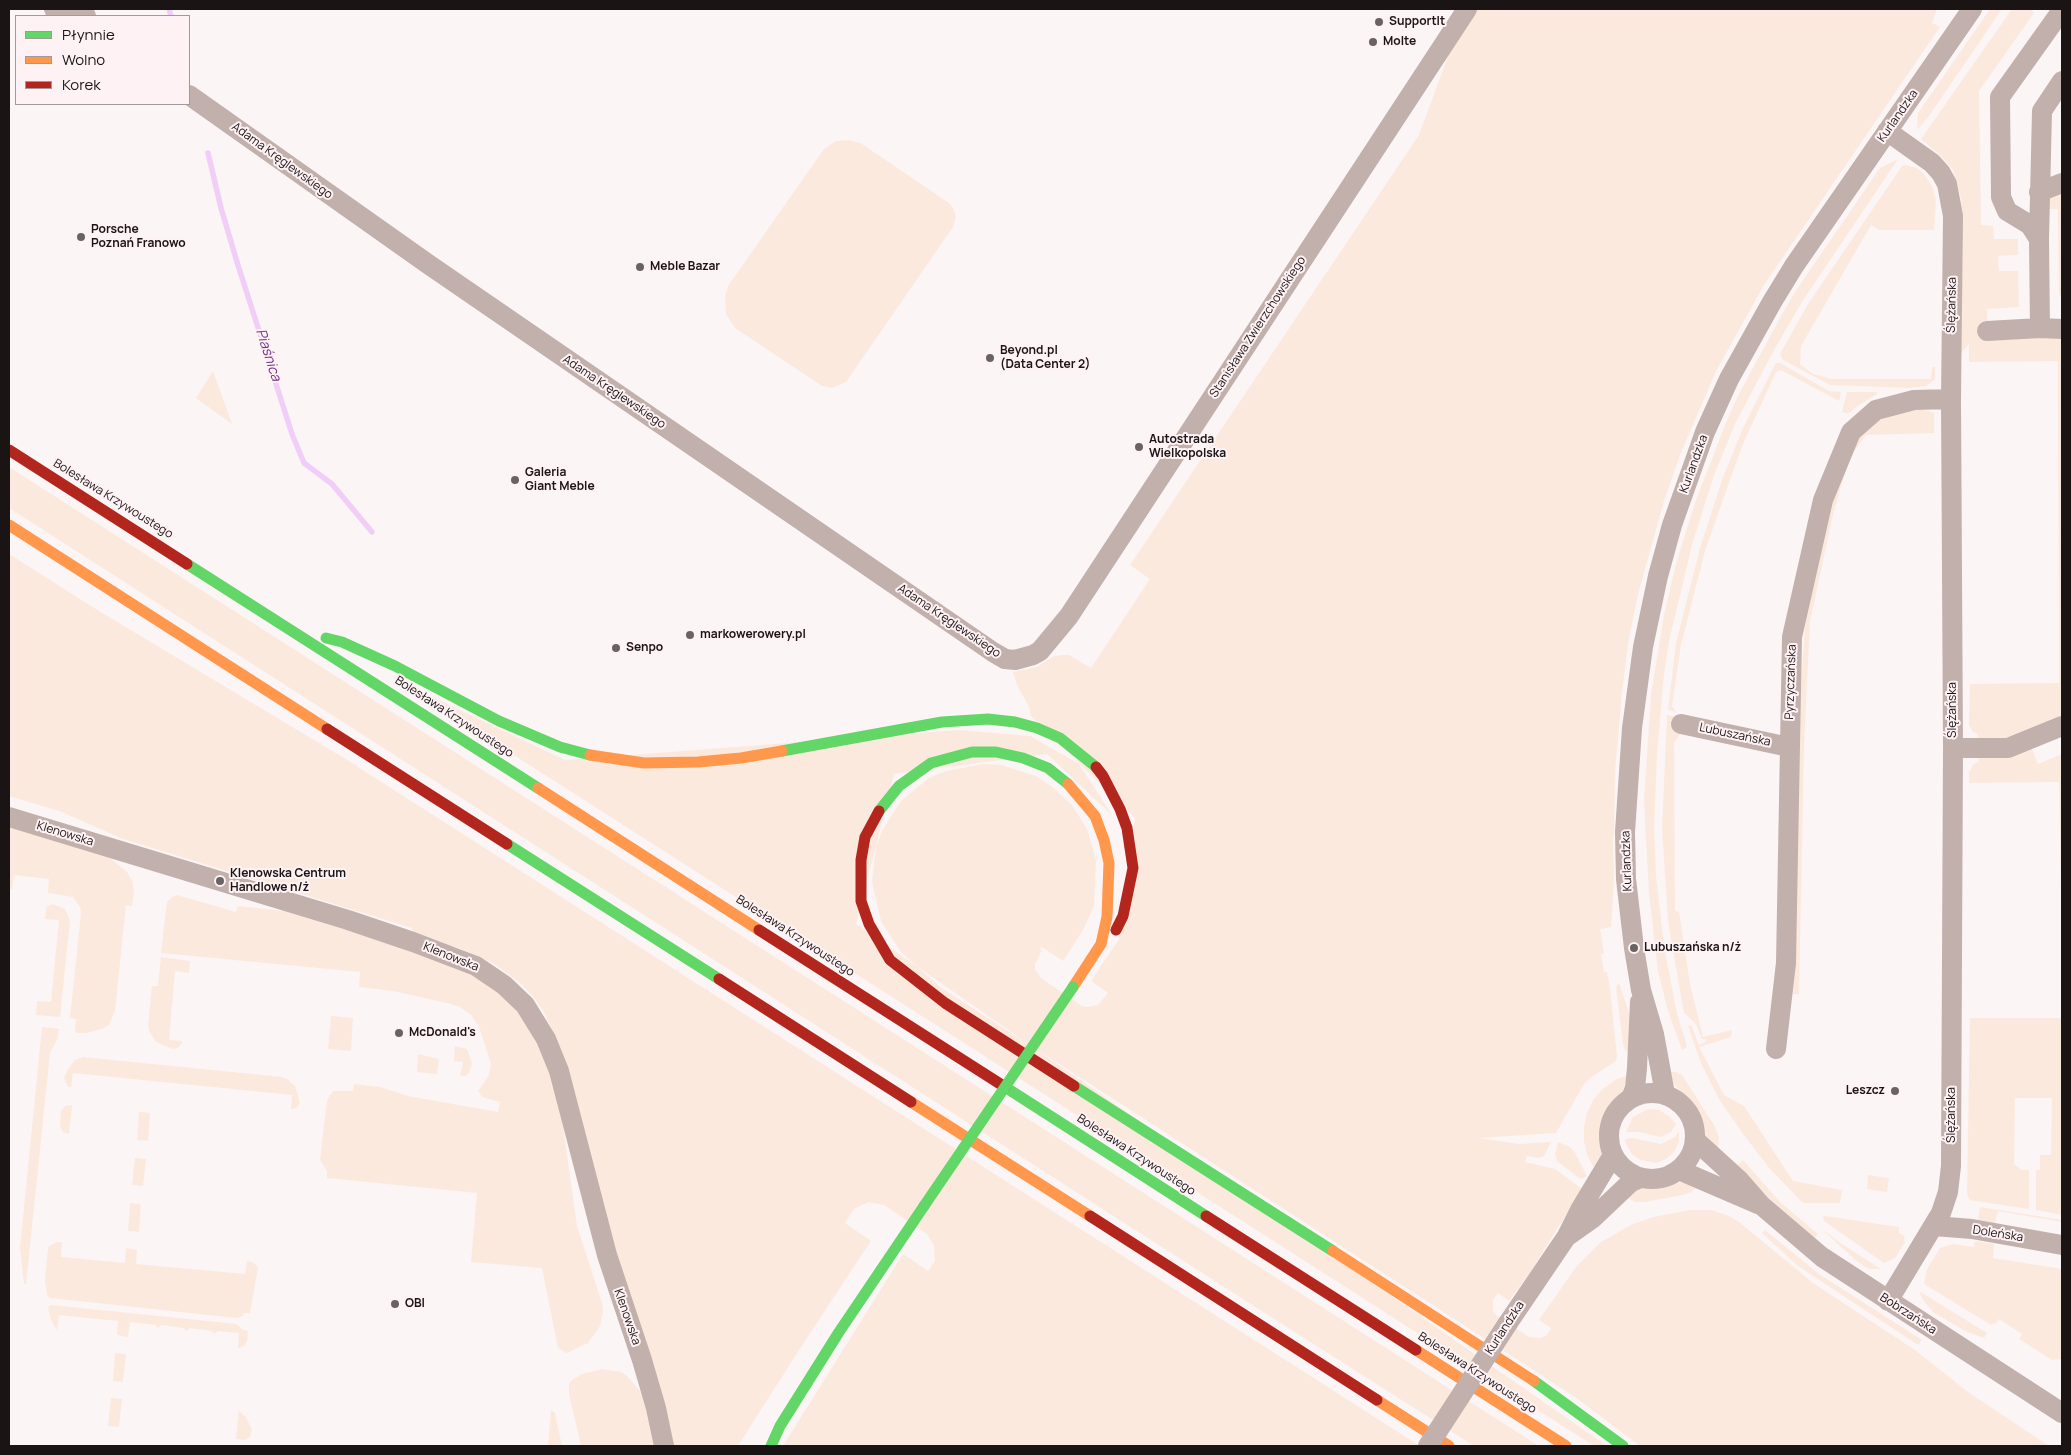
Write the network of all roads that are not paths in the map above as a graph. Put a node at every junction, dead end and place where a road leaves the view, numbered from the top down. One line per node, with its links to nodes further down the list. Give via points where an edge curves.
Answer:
1 (1467, 9): 18 (street, Stanisława Zwierzchowskiego)
2 (1972, 9): 7 (street, Kurlandzka)
3 (2062, 10): 4 (street)
4 (2056, 33): 10 (street, via 2000,97 2001,197 2007,211 2030,225)
5 (2062, 81): 9 (street, via 2042,111)
6 (190, 96): 18 (street, Adama Kręglewskiego, via 428,264 993,652 1015,660 1033,655)
7 (1887, 131): 14 (street, Ślężańska, via 1932,163 1947,184 1953,216); 25 (street, Kurlandzka, via 1794,266 1729,379 1705,432 1672,525 1646,632 1627,785 1626,879)
8 (2062, 182): 9 (street)
9 (2039, 192): 10 (street)
10 (2039, 238): 11 (street)
11 (2040, 328): 12 (street); 13 (street)
12 (2062, 329)
13 (1987, 331)
14 (1951, 399): 21 (street, Pyrzyczańska, via 1914,400 1876,410 1851,432 1823,500 1792,637); 22 (street, Ślężańska)
15 (9, 450): 17 (main road, Bolesława Krzywoustego)
16 (9, 526): 44 (main road)
17 (295, 631): 24 (main road, via 342,642 499,721 560,747 602,758 644,763 741,758 942,722 988,719 1037,728 1060,738 1091,762 1113,794 1127,828 1132,868 1123,916); 45 (main road, Bolesława Krzywoustego)
18 (1047, 644)
19 (1681, 724): 21 (street, Lubuszańska)
20 (2062, 726): 22 (street, via 2008,748)
21 (1789, 746): 26 (street, Pyrzyczańska, via 1786,962)
22 (1953, 748): 34 (street, Ślężańska, via 1951,1166 1945,1202)
23 (9, 817): 40 (street, Klenowska, via 348,920 476,966 504,985 525,1005 546,1039 559,1071 604,1246 642,1360)
24 (1095, 955): 39 (main road, bridge, via 839,1332); 46 (main road, via 1107,917 1108,863 1104,840 1095,816 1083,800 1048,768 996,752 972,752 951,757 931,764 900,786 874,816 861,860 861,900 880,945 908,977 945,1004 1516,1368)
25 (1641, 990): 27 (street, Kurlandzka, via 1654,1034); 28 (street, Kurlandzka, via 1637,1068)
26 (1776, 1049)
27 (1665, 1094): 28 (street); 29 (street, via 1687,1112)
28 (1631, 1098): 30 (street, via 1619,1108 1611,1122)
29 (1695, 1140): 31 (street, via 1690,1157); 33 (street, Bobrzańska)
30 (1613, 1155): 32 (street, via 1624,1169); 35 (street, Kurlandzka)
31 (1679, 1170): 32 (street, via 1654,1179); 33 (street, Bobrzańska)
32 (1640, 1178): 35 (street, Kurlandzka)
33 (1761, 1205): 37 (street, Bobrzańska, via 1822,1257)
34 (1934, 1226): 36 (street, Doleńska, via 1972,1229); 37 (street, Ślężańska)
35 (1567, 1236): 43 (street, Kurlandzka, bridge)
36 (2062, 1245)
37 (1888, 1301): 38 (street, Bobrzańska)
38 (2062, 1413)
39 (780, 1426): 41 (main road); 42 (main road)
40 (664, 1446)
41 (763, 1446)
42 (771, 1446)
43 (1428, 1446)
44 (1449, 1446)
45 (1566, 1446)
46 (1623, 1446)

